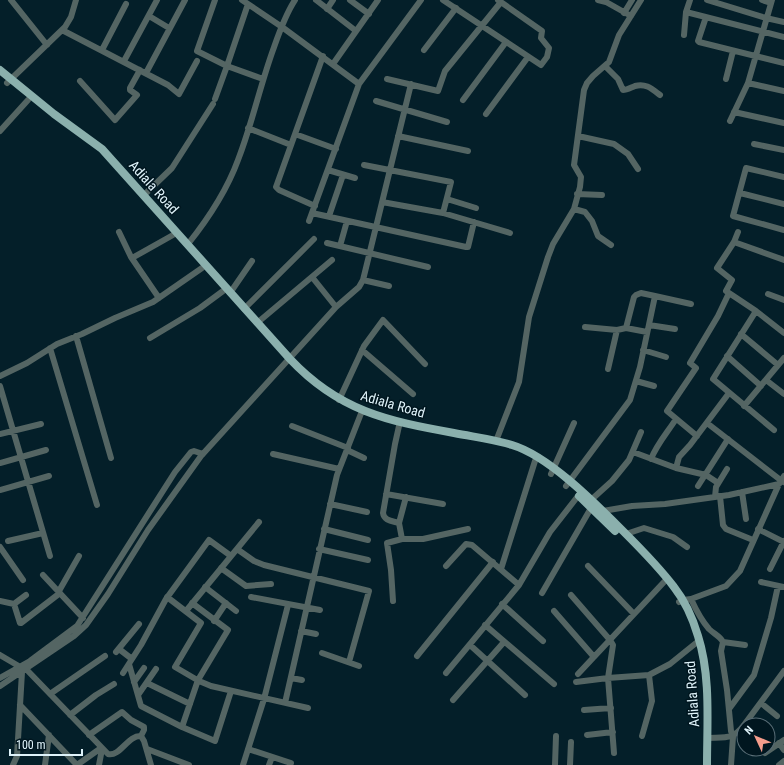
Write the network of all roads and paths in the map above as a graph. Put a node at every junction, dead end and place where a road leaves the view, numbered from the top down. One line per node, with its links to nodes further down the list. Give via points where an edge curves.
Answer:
1 (11, 0): 43 (street)
2 (76, 0): 37 (street, via 71,17)
3 (157, 0): 29 (street)
4 (185, 0): 36 (street)
5 (215, 0): 54 (street, via 197,51)
6 (242, 0): 23 (street)
7 (295, 0): 35 (street)
8 (316, 0): 25 (street)
9 (333, 0): 25 (street)
10 (350, 0): 28 (street)
11 (378, 0): 28 (street)
12 (421, 0): 65 (street)
13 (443, 0): 24 (street)
14 (599, 0): 26 (street)
15 (632, 0): 26 (street)
16 (641, 0): 30 (street)
17 (690, 0): 27 (street)
18 (707, 0): 32 (street)
19 (762, 0): 21 (street)
20 (500, 1): 34 (street); 49 (street, via 542,31 541,38 549,48 547,57 541,65)
21 (771, 1): 32 (street)
22 (126, 4): 44 (street)
23 (248, 4): 35 (street); 54 (street)
24 (456, 8): 34 (street); 45 (street)
25 (327, 9): 38 (street)
26 (624, 12): 30 (street)
27 (686, 12): 31 (street); 40 (street)
28 (368, 14): 38 (street)
29 (149, 16): 36 (street); 50 (street)
30 (631, 16): 55 (street, via 619,35)
31 (706, 17): 39 (street); 46 (street, via 698,41)
32 (766, 18): 33 (street); 39 (street)
33 (784, 22)
34 (482, 26): 42 (street); 66 (street, via 445,71 438,91)
35 (282, 27): 47 (street); 60 (street)
36 (170, 28): 57 (street)
37 (62, 30): 43 (street); 44 (street)
38 (356, 31): 52 (street)
39 (762, 31): 41 (street); 48 (street)
40 (684, 35)
41 (784, 37)
42 (506, 42): 49 (street); 70 (street)
43 (47, 45): 63 (street)
44 (102, 50): 50 (street)
45 (424, 50)
46 (733, 51): 48 (street); 61 (street)
47 (323, 56): 52 (street); 80 (street)
48 (755, 56): 53 (street); 64 (street)
49 (528, 57): 74 (street)
50 (124, 61): 57 (street)
51 (198, 61): 57 (street, via 179,94)
52 (333, 64): 65 (street)
53 (784, 64)
54 (227, 66): 60 (street); 97 (street, via 214,101 172,168)
55 (606, 66): 68 (street, via 618,79 623,90 641,85 647,86); 82 (street, via 593,76 584,90)
56 (0, 70): 63 (main road, Adiala Road)
57 (143, 72): 62 (street, via 130,88 137,95 115,120)
58 (0, 77): 63 (main road, Adiala Road)
59 (387, 78): 66 (street)
60 (263, 79): 78 (street)
61 (726, 79)
62 (80, 81)
63 (9, 82): 69 (main road, Adiala Road); 97 (main road, Adiala Road, via 102,148)
64 (748, 83): 67 (street); 73 (street)
65 (359, 84): 85 (street)
66 (411, 84): 72 (street)
67 (784, 91)
68 (660, 96)
69 (28, 100): 79 (street); 116 (main road, Adiala Road, via 99,153)
70 (463, 100)
71 (376, 102): 72 (street)
72 (404, 110): 76 (street); 81 (street)
73 (734, 112): 75 (street); 77 (street)
74 (486, 114)
75 (730, 121)
76 (447, 122)
77 (784, 123)
78 (248, 128): 84 (street); 120 (street, via 238,161 224,190)
79 (0, 131)
80 (295, 134): 84 (street); 85 (street)
81 (398, 136): 87 (street); 91 (street)
82 (578, 136): 89 (street, via 614,144 628,154); 96 (street, via 574,165 582,177)
83 (754, 144): 86 (street)
84 (291, 145): 102 (street, via 276,187)
85 (336, 149): 90 (street)
86 (784, 150)
87 (468, 151)
88 (364, 164): 91 (street)
89 (638, 169)
90 (328, 170): 92 (street); 102 (street)
91 (390, 170): 99 (street, via 451,182); 100 (street)
92 (343, 174): 94 (street); 107 (street)
93 (784, 177): 95 (street, via 746,168)
94 (355, 178)
95 (740, 193): 101 (street); 112 (street, via 733,216)
96 (577, 194): 98 (street); 104 (street)
97 (144, 195): 120 (main road, Adiala Road)
98 (602, 195)
99 (447, 200): 103 (street); 106 (street)
100 (382, 202): 106 (street); 111 (street)
101 (784, 204)
102 (315, 206): 105 (street)
103 (476, 208)
104 (574, 209): 121 (street, via 585,212 598,236); 188 (street, via 548,257 529,317 519,382)
105 (312, 213): 107 (street); 108 (street)
106 (443, 213): 110 (street)
107 (329, 216): 109 (street)
108 (309, 221)
109 (347, 221): 111 (street); 122 (street)
110 (474, 222): 111 (street, via 466,247); 115 (street)
111 (375, 227): 123 (street)
112 (784, 230)
113 (118, 232): 124 (street)
114 (738, 232): 118 (street)
115 (510, 233)
116 (173, 235): 124 (street); 129 (main road, Adiala Road)
117 (314, 239): 141 (street)
118 (734, 242): 126 (street); 134 (street, via 717,268 732,280 726,291)
119 (327, 243): 122 (street)
120 (188, 244): 133 (main road, Adiala Road)
121 (611, 245)
122 (340, 246): 123 (street)
123 (369, 253): 128 (street); 131 (street)
124 (132, 258): 137 (street)
125 (332, 260): 130 (street)
126 (784, 260)
127 (252, 261): 133 (street)
128 (428, 267)
129 (202, 268): 133 (main road, Adiala Road); 137 (street)
130 (312, 277): 140 (street); 143 (street)
131 (363, 280): 132 (street); 140 (street, via 359,287)
132 (389, 286)
133 (226, 292): 141 (main road, Adiala Road); 153 (street); 160 (main road, Adiala Road)
134 (729, 293): 142 (street); 176 (street, via 690,363 696,368 666,411)
135 (768, 294): 138 (street)
136 (655, 296): 139 (street); 144 (street); 146 (street, via 641,293 634,297)
137 (159, 298): 152 (street)
138 (784, 300)
139 (690, 304)
140 (336, 307): 160 (street)
141 (244, 309): 143 (main road, Adiala Road)
142 (756, 311): 150 (street); 151 (street)
143 (257, 323): 160 (main road, Adiala Road)
144 (649, 325): 147 (street); 149 (street)
145 (584, 327): 148 (street)
146 (626, 328): 148 (street); 149 (street)
147 (674, 329)
148 (617, 330): 163 (street)
149 (647, 332): 156 (street)
150 (784, 333)
151 (741, 334): 157 (street); 162 (street)
152 (76, 336): 154 (street); 195 (street)
153 (150, 338)
154 (50, 348): 164 (street); 220 (street)
155 (362, 350): 161 (street, via 383,320); 171 (street); 173 (street)
156 (643, 350): 158 (street); 166 (street)
157 (727, 356): 169 (street); 170 (street, via 713,379)
158 (666, 357)
159 (784, 358): 162 (street)
160 (288, 360): 173 (main road, Adiala Road); 175 (main road, Adiala Road, via 301,377 325,396); 192 (street)
161 (425, 364)
162 (778, 365): 165 (street)
163 (608, 369)
164 (0, 376)
165 (766, 380): 169 (street); 172 (street)
166 (636, 381): 168 (street); 209 (street, via 630,400)
167 (0, 386): 183 (street)
168 (654, 386)
169 (760, 386): 174 (street)
170 (728, 393): 174 (street); 177 (street)
171 (413, 394)
172 (784, 394)
173 (339, 400): 175 (main road, Adiala Road)
174 (744, 406): 182 (street)
175 (361, 413): 181 (main road, Adiala Road); 188 (main road, Adiala Road); 189 (street)
176 (676, 419): 186 (street); 197 (street, via 657,445)
177 (707, 422): 186 (street); 187 (street)
178 (574, 423): 203 (street)
179 (41, 424): 183 (street)
180 (292, 426): 189 (street)
181 (399, 426): 198 (main road, Adiala Road, via 493,444); 213 (street)
182 (774, 430)
183 (14, 431): 185 (street); 194 (street)
184 (641, 432): 191 (street)
185 (0, 434)
186 (697, 436): 200 (street, via 679,457)
187 (728, 440): 204 (street); 206 (street)
188 (496, 441): 203 (main road, Adiala Road, via 526,451)
189 (348, 449): 196 (street); 201 (street)
190 (46, 450): 194 (street)
191 (633, 452): 197 (street); 219 (street)
192 (203, 454): 280 (street, via 191,452 175,472); 303 (street, via 148,530 86,625)
193 (273, 454): 201 (street)
194 (22, 457): 199 (street); 207 (street)
195 (110, 458)
196 (364, 458)
197 (651, 459): 200 (street)
198 (535, 461): 203 (main road, Adiala Road); 249 (street)
199 (0, 463)
200 (676, 468): 204 (street)
201 (339, 469): 217 (street)
202 (728, 470): 208 (street)
203 (553, 472): 209 (main road, Adiala Road)
204 (706, 475): 208 (street); 210 (street)
205 (49, 476): 207 (street)
206 (782, 481): 212 (street); 228 (street)
207 (29, 482): 211 (street); 229 (street)
208 (718, 483): 215 (street)
209 (568, 484): 214 (main road, Adiala Road); 219 (main road, Adiala Road)
210 (698, 486)
211 (0, 490)
212 (742, 492): 215 (street); 223 (street)
213 (386, 494): 216 (street); 225 (street, via 384,517)
214 (578, 496): 219 (main road, Adiala Road); 256 (street, via 550,532)
215 (717, 496): 221 (street); 233 (street, via 726,529)
216 (406, 497): 218 (street); 225 (street)
217 (330, 504): 222 (street); 226 (street)
218 (443, 504)
219 (591, 504): 221 (main road, Adiala Road); 253 (main road, Adiala Road); 260 (street)
220 (96, 505)
221 (602, 511): 230 (main road, Adiala Road)
222 (367, 512)
223 (746, 518)
224 (259, 522): 237 (street)
225 (399, 523): 231 (street)
226 (324, 529): 232 (street); 238 (street)
227 (468, 529): 231 (street, via 423,539)
228 (758, 529): 233 (street); 235 (street)
229 (43, 533): 234 (street); 240 (street)
230 (626, 534): 236 (street, via 644,528 673,537); 267 (main road, Adiala Road, via 661,571)
231 (402, 539): 268 (street, via 390,541 387,545)
232 (368, 540)
233 (753, 540): 265 (street, via 740,571 726,586)
234 (8, 541)
235 (784, 542): 248 (street)
236 (687, 547)
237 (237, 549): 242 (street); 251 (street, via 264,565)
238 (319, 549): 243 (street); 251 (street)
239 (1, 551): 252 (street)
240 (50, 556)
241 (79, 556): 259 (street)
242 (231, 556): 247 (street); 263 (street, via 210,540)
243 (368, 560)
244 (492, 562): 245 (street, via 472,545 466,544); 249 (street); 296 (street)
245 (446, 566)
246 (588, 566): 279 (street)
247 (221, 568): 255 (street, via 246,586); 258 (street)
248 (770, 568)
249 (501, 569): 256 (street)
250 (43, 574): 259 (street)
251 (313, 577): 274 (street); 300 (street, via 369,591)
252 (23, 580)
253 (664, 582): 267 (main road, Adiala Road); 279 (street)
254 (761, 582): 257 (street)
255 (271, 584)
256 (519, 584): 272 (street)
257 (781, 586): 333 (street, via 754,676)
258 (205, 587): 269 (street); 270 (street)
259 (59, 592): 271 (street, via 21,623); 280 (street)
260 (542, 593)
261 (26, 595): 271 (street)
262 (571, 595): 286 (street)
263 (167, 597): 276 (street); 298 (street)
264 (251, 597): 273 (street)
265 (691, 599): 267 (street); 289 (street, via 710,630)
266 (0, 601): 271 (street)
267 (681, 601): 290 (main road, Adiala Road); 348 (main road, Adiala Road, via 698,636 703,656 707,684)
268 (393, 602)
269 (192, 603): 276 (street); 281 (street)
270 (226, 603): 277 (street); 281 (street)
271 (14, 604)
272 (502, 604): 283 (street); 287 (street)
273 (288, 605): 274 (street); 325 (street)
274 (306, 608): 275 (street); 284 (street)
275 (320, 610)
276 (186, 611): 313 (street, via 201,623 174,667)
277 (236, 611)
278 (554, 611): 297 (street)
279 (634, 614): 286 (street)
280 (83, 618): 303 (street, via 77,626)
281 (214, 621): 313 (street, via 228,630)
282 (139, 624): 298 (street, via 117,650)
283 (485, 625): 288 (street); 291 (street)
284 (301, 631): 285 (street); 311 (street)
285 (316, 634)
286 (610, 640): 297 (street); 312 (street, via 613,645)
287 (543, 641)
288 (504, 642): 299 (street); 319 (street)
289 (723, 642): 292 (street); 333 (street, via 721,651)
290 (696, 643): 309 (street, via 670,664); 370 (main road, Adiala Road, via 703,685)
291 (470, 645): 299 (street); 307 (street)
292 (745, 645)
293 (322, 652): 300 (street)
294 (0, 655): 303 (street)
295 (105, 656): 322 (street)
296 (417, 656)
297 (594, 657): 308 (street)
298 (130, 661): 306 (street); 315 (street)
299 (488, 661): 324 (street); 326 (street)
300 (349, 662): 301 (street)
301 (358, 666)
302 (144, 668): 315 (street)
303 (23, 670): 310 (street); 320 (street); 322 (street); 330 (street)
304 (156, 670): 317 (street)
305 (784, 671): 328 (street)
306 (123, 673)
307 (446, 673)
308 (578, 674)
309 (649, 675): 312 (street); 346 (street, via 652,701)
310 (0, 678)
311 (291, 678): 314 (street); 327 (street)
312 (608, 678): 316 (street); 332 (street)
313 (198, 680): 321 (street); 329 (street)
314 (302, 680)
315 (134, 682): 323 (street)
316 (576, 682)
317 (146, 683): 323 (street); 329 (street)
318 (114, 684): 335 (street)
319 (554, 684)
320 (0, 686)
321 (231, 691): 325 (street); 338 (street, via 215,741)
322 (50, 694): 335 (street)
323 (138, 695): 338 (street, via 143,708)
324 (525, 695)
325 (264, 699): 327 (street); 353 (street)
326 (453, 700)
327 (284, 703): 331 (street)
328 (761, 703): 336 (street); 337 (street)
329 (190, 704): 338 (street)
330 (20, 705): 340 (street); 360 (street, via 17,756)
331 (308, 708)
332 (611, 708): 334 (street); 339 (street)
333 (729, 709): 347 (street, via 730,731)
334 (584, 710)
335 (70, 715): 343 (street)
336 (777, 716)
337 (750, 717)
338 (182, 727)
339 (613, 732): 341 (street); 355 (street)
340 (49, 735): 361 (street); 362 (street)
341 (587, 735)
342 (736, 735): 347 (street)
343 (89, 736): 344 (street, via 122,712 144,727); 351 (street)
344 (141, 736): 351 (street, via 136,736 110,755); 352 (street)
345 (556, 736): 368 (street)
346 (642, 736)
347 (733, 737): 348 (street); 372 (street)
348 (707, 738): 371 (main road, Adiala Road)
349 (781, 741): 354 (street)
350 (571, 742): 369 (street)
351 (102, 748): 362 (street); 363 (street)
352 (147, 749): 358 (street); 364 (street)
353 (248, 749): 356 (street); 366 (street)
354 (784, 750)
355 (614, 752)
356 (272, 757): 359 (street); 367 (street)
357 (784, 760): 373 (street)
358 (178, 763): 365 (street)
359 (291, 763)
360 (14, 765)
361 (45, 765)
362 (77, 765)
363 (99, 765)
364 (151, 765)
365 (189, 765)
366 (242, 765)
367 (269, 765)
368 (555, 765)
369 (570, 765)
370 (703, 765)
371 (707, 765)
372 (731, 765)
373 (779, 765)

